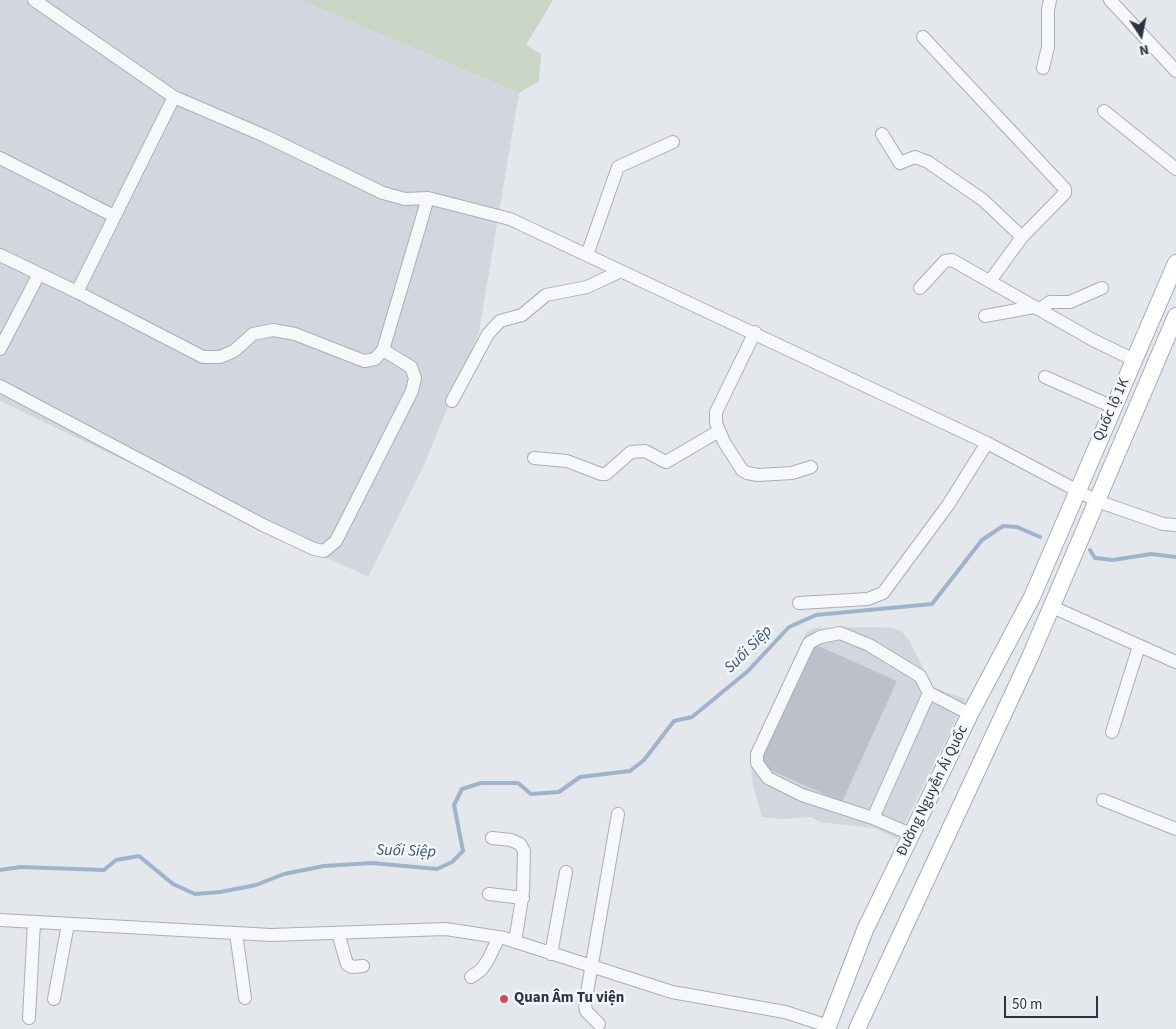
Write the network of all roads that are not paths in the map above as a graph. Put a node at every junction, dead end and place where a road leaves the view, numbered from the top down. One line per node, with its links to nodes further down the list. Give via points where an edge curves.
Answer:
1 (34, 0): 7 (street)
2 (1050, 0): 5 (street, via 1048,47)
3 (1110, 0): 6 (street)
4 (923, 36): 15 (street, via 1065,188 1065,193)
5 (1042, 68)
6 (1176, 71)
7 (174, 97): 13 (street, via 265,136 383,193); 14 (street)
8 (1104, 111): 12 (street)
9 (882, 134): 15 (street, via 900,163 915,157 928,162 983,200)
10 (673, 142): 17 (street, via 618,166)
11 (0, 158): 14 (street)
12 (1176, 168)
13 (422, 198): 17 (street, via 510,219); 30 (street)
14 (114, 216): 24 (street)
15 (1022, 237): 21 (street)
16 (0, 255): 20 (street)
17 (587, 255): 19 (street)
18 (1176, 263): 31 (main road, Quốc lộ 1K)
19 (621, 270): 28 (street); 34 (street, via 587,287 546,295 522,315 500,321 488,334)
20 (40, 274): 24 (street); 29 (street)
21 (990, 281): 22 (street, via 952,260 945,261); 25 (street)
22 (920, 288)
23 (1102, 288): 25 (street, via 1070,302 1050,302)
24 (77, 292): 30 (street, via 203,357 220,356 234,350 253,334 272,330 295,334 364,361 376,358)
25 (1037, 308): 26 (street); 31 (street)
26 (985, 316)
27 (1176, 316): 41 (main road, Quốc lộ 1K)
28 (755, 332): 36 (street, via 718,404 716,423); 37 (street)
29 (0, 349)
30 (383, 350): 33 (street, via 411,367 415,378 412,391 336,541 324,551 263,525)
31 (1134, 360): 35 (main road, Quốc lộ 1K)
32 (1045, 377): 35 (street)
33 (0, 386)
34 (452, 401)
35 (1114, 407): 40 (main road, Quốc lộ 1K)
36 (719, 431): 38 (street, via 666,462 645,451 631,452 606,474 567,461); 39 (street, via 747,474 792,473)
37 (987, 443): 40 (street); 45 (street, via 948,505 883,594 868,599)
38 (534, 458)
39 (811, 467)
40 (1076, 492): 41 (street); 43 (main road, Quốc lộ 1K)
41 (1097, 501): 42 (street, via 1163,524); 44 (main road, Quốc lộ 1K)
42 (1176, 525)
43 (1048, 558): 50 (main road, Đường Nguyễn Ái Quốc, via 1032,597)
44 (1068, 562): 46 (main road, Đường Nguyễn Ái Quốc)
45 (799, 603)
46 (1050, 606): 47 (street); 77 (main road, Đường Nguyễn Ái Quốc)
47 (1139, 646): 48 (street); 51 (street)
48 (1176, 662)
49 (929, 693): 50 (street); 54 (street); 54 (street, via 920,676 869,645 840,633 820,637 809,643 757,754 757,763 768,778 802,795)
50 (970, 714): 56 (main road, Đường Nguyễn Ái Quốc)
51 (1112, 732)
52 (1103, 800): 55 (street)
53 (618, 814): 70 (street)
54 (873, 818): 56 (street)
55 (1176, 828)
56 (913, 835): 76 (main road, Đường Nguyễn Ái Quốc, via 865,930)
57 (492, 838): 60 (street, via 520,844 524,851)
58 (566, 872): 68 (street)
59 (489, 894): 60 (street)
60 (523, 898): 67 (street)
61 (0, 920): 62 (street)
62 (34, 922): 63 (street); 74 (street)
63 (68, 924): 64 (street); 73 (street)
64 (236, 933): 65 (street); 72 (street)
65 (338, 933): 66 (street, via 446,929); 69 (street, via 347,964)
66 (499, 937): 67 (street); 71 (street, via 488,960)
67 (516, 942): 68 (street)
68 (550, 954): 70 (street)
69 (363, 966)
70 (590, 966): 75 (street, via 586,1011); 76 (street, via 672,992 786,1012)
71 (472, 976)
72 (245, 998)
73 (54, 999)
74 (29, 1018)
75 (599, 1024)
76 (827, 1028)
77 (858, 1029)

